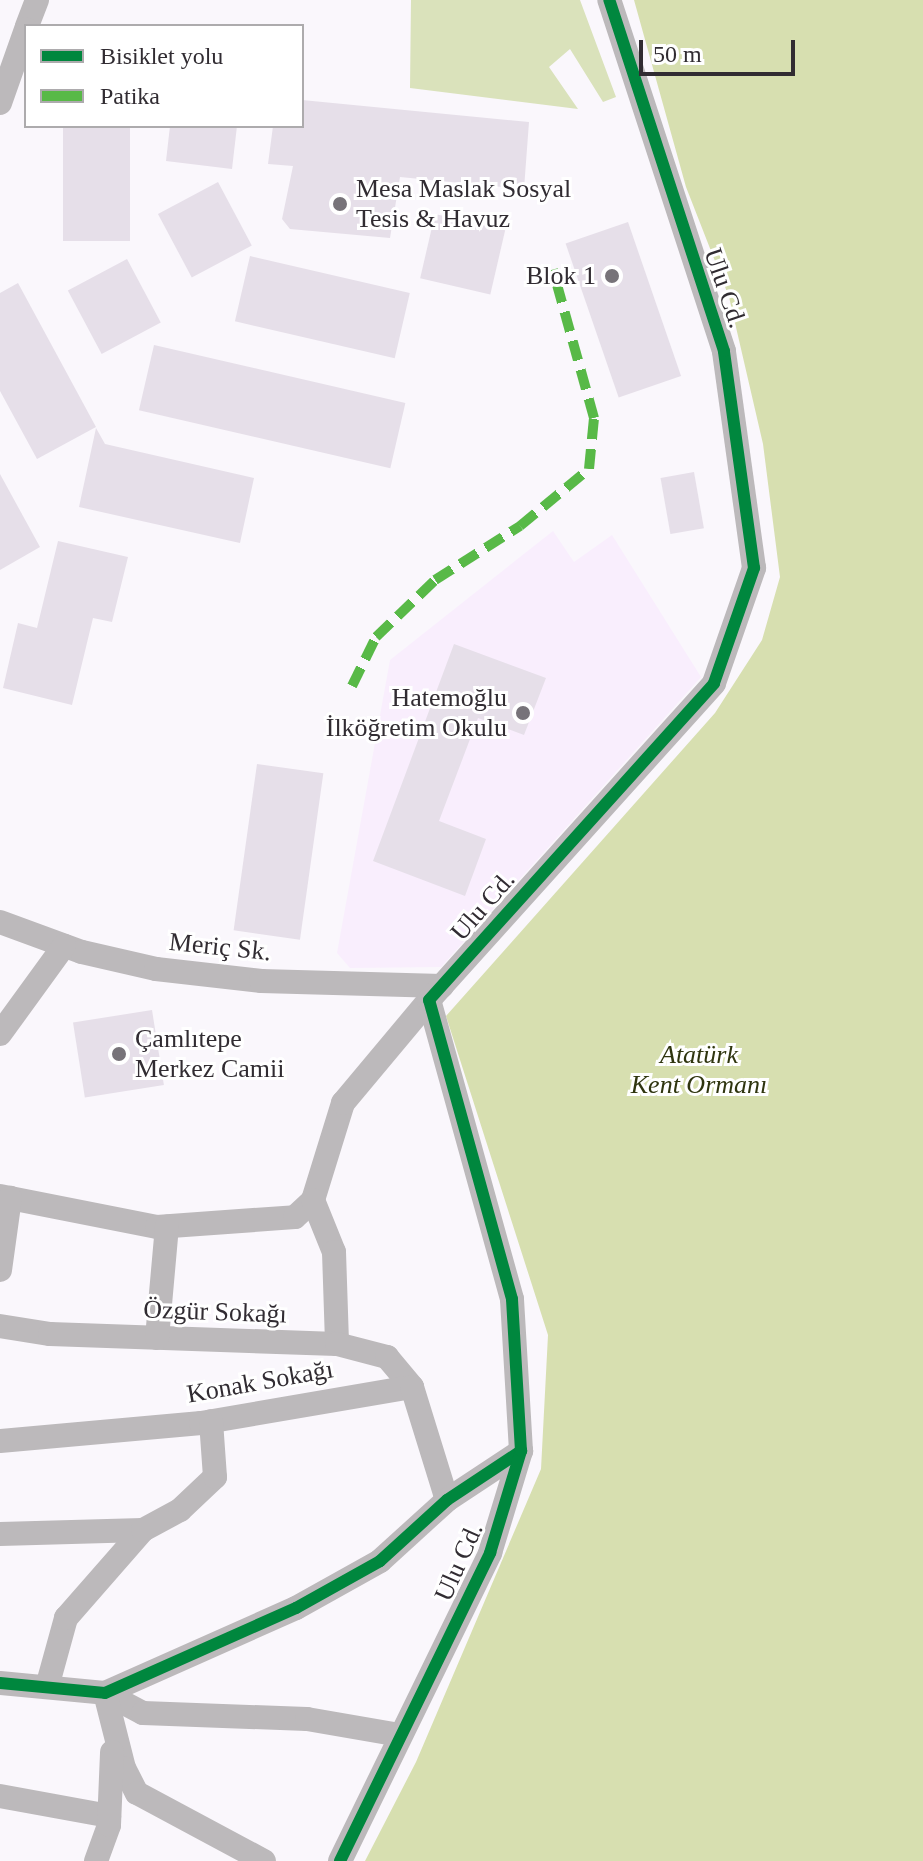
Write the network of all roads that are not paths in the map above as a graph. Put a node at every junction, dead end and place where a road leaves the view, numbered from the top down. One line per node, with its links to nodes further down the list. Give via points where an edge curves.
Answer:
1 (37, 0): 3 (street)
2 (614, 3): 9 (street, Ulu Cd., via 724,351 754,568 714,683)
3 (28, 24)
4 (24, 36): 5 (street)
5 (0, 103)
6 (0, 922): 8 (street, Meriç Sk.)
7 (0, 938): 8 (street)
8 (55, 942): 9 (street, Meriç Sk., via 156,969); 10 (street)
9 (435, 993): 12 (street, via 343,1103); 21 (street, Ulu Cd., via 512,1299)
10 (0, 1034)
11 (5, 1197): 13 (street); 14 (street)
12 (313, 1200): 13 (street, via 295,1217); 17 (street, via 334,1252)
13 (167, 1226): 16 (street)
14 (0, 1270)
15 (0, 1326): 16 (street, Özgür Sokağı)
16 (157, 1338): 17 (street, Özgür Sokağı)
17 (337, 1344): 18 (street, Özgür Sokağı, via 387,1357)
18 (412, 1387): 19 (street, Konak Sokağı); 22 (street)
19 (211, 1421): 20 (street, Konak Sokağı); 23 (street, via 215,1477 180,1510)
20 (0, 1441)
21 (521, 1451): 22 (street); 28 (street, Ulu Cd., via 490,1553)
22 (447, 1500): 27 (street, via 380,1561 296,1608)
23 (143, 1530): 24 (street); 26 (street, via 66,1618)
24 (0, 1534)
25 (0, 1683): 26 (street)
26 (47, 1687): 27 (street)
27 (105, 1693): 28 (street, via 143,1713 307,1719); 30 (street, via 113,1766); 32 (street, via 124,1768 137,1793)
28 (400, 1735): 33 (street, Ulu Cd.)
29 (0, 1796): 30 (street)
30 (109, 1816): 31 (street)
31 (96, 1861)
32 (264, 1861)
33 (340, 1861)

